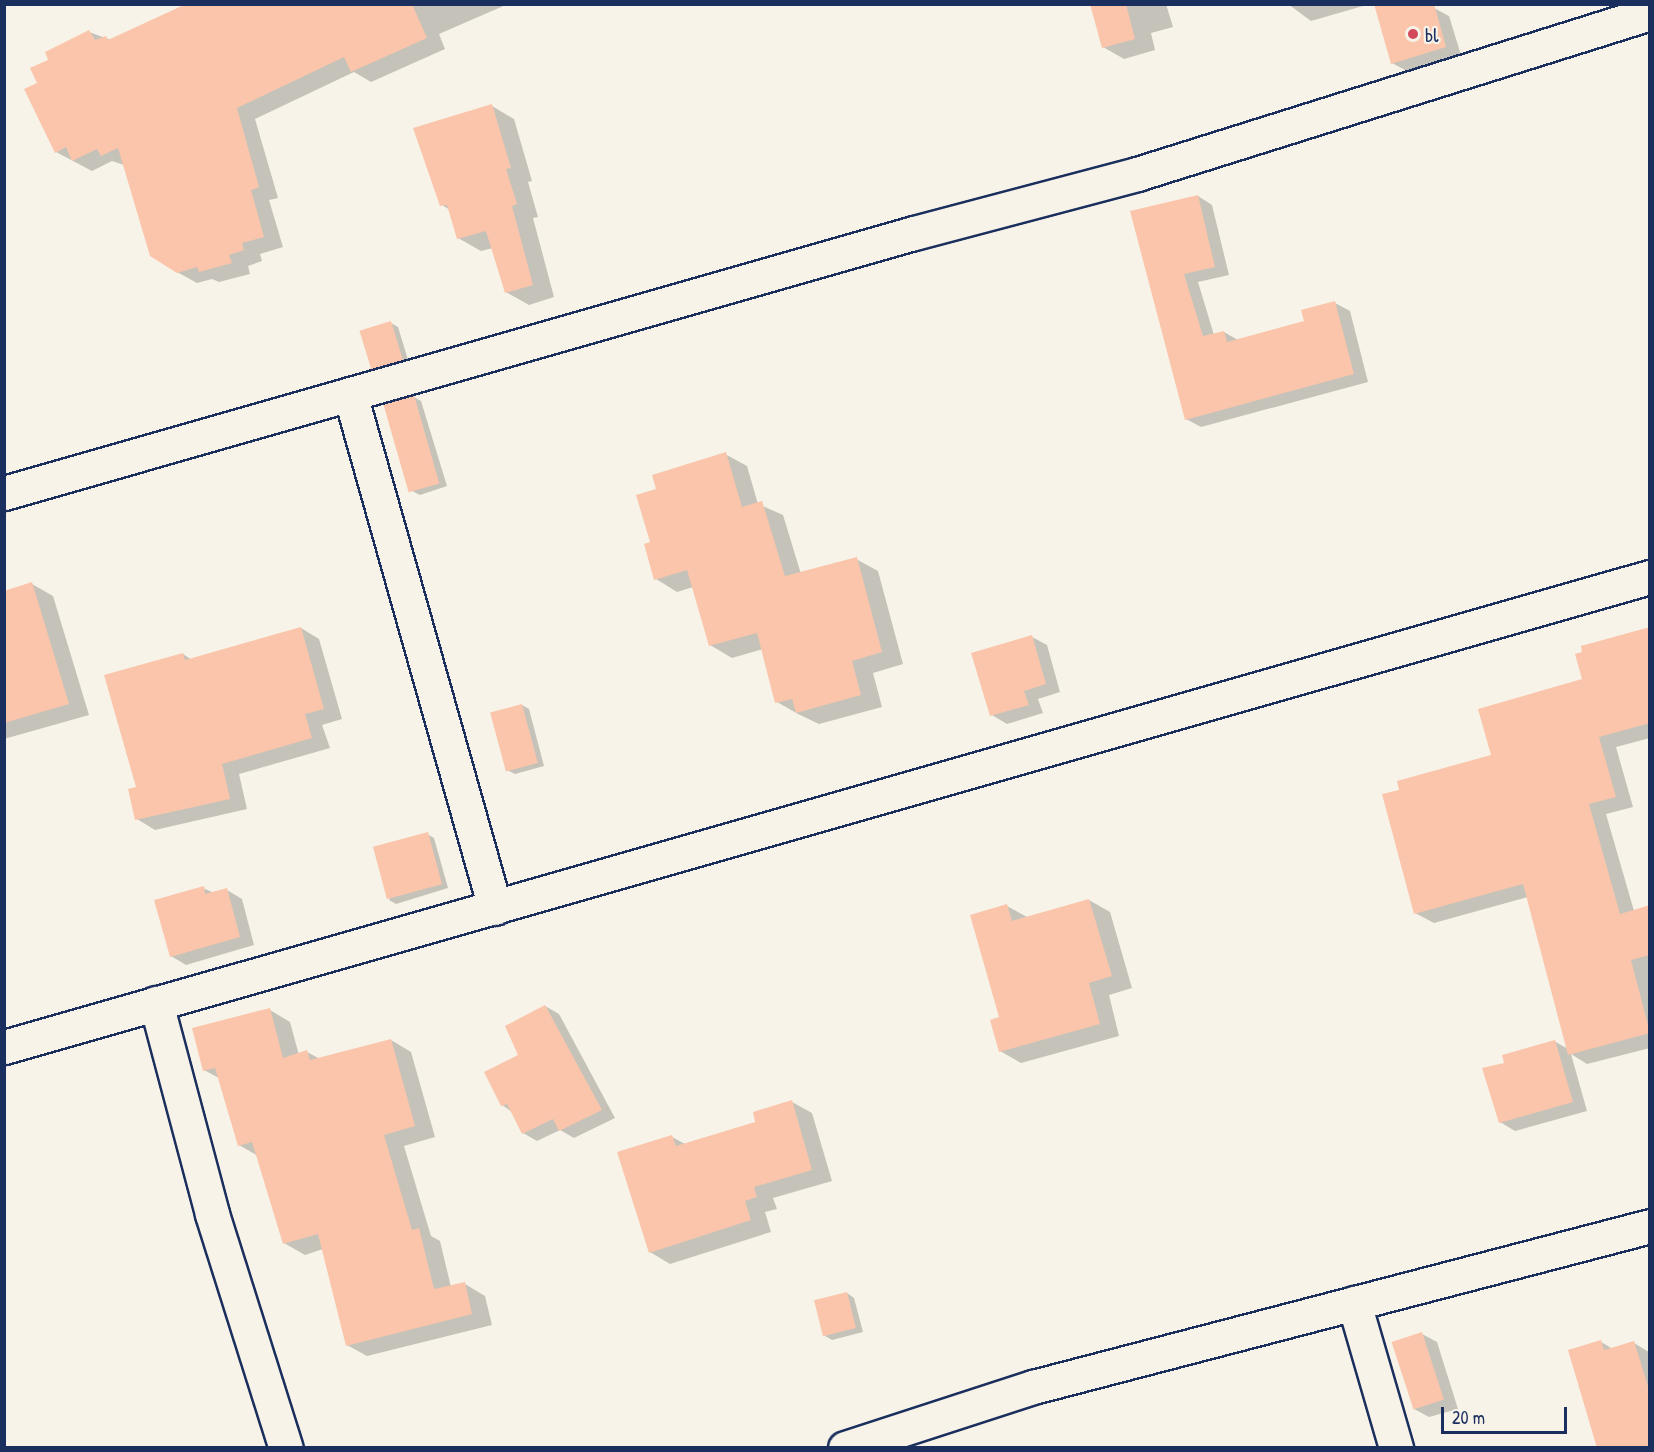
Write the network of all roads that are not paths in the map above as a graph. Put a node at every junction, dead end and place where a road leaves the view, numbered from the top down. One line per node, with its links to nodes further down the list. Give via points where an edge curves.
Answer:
1 (1650, 14): 2 (street, via 1137,174)
2 (350, 394): 3 (street); 5 (street)
3 (4, 493)
4 (1650, 578): 5 (street)
5 (495, 908): 6 (street)
6 (156, 1003): 7 (street); 10 (street, via 212,1214)
7 (4, 1047)
8 (1650, 1226): 9 (street)
9 (1354, 1303): 11 (street, via 1033,1387); 12 (street)
10 (286, 1448)
11 (845, 1448)
12 (1396, 1448)

